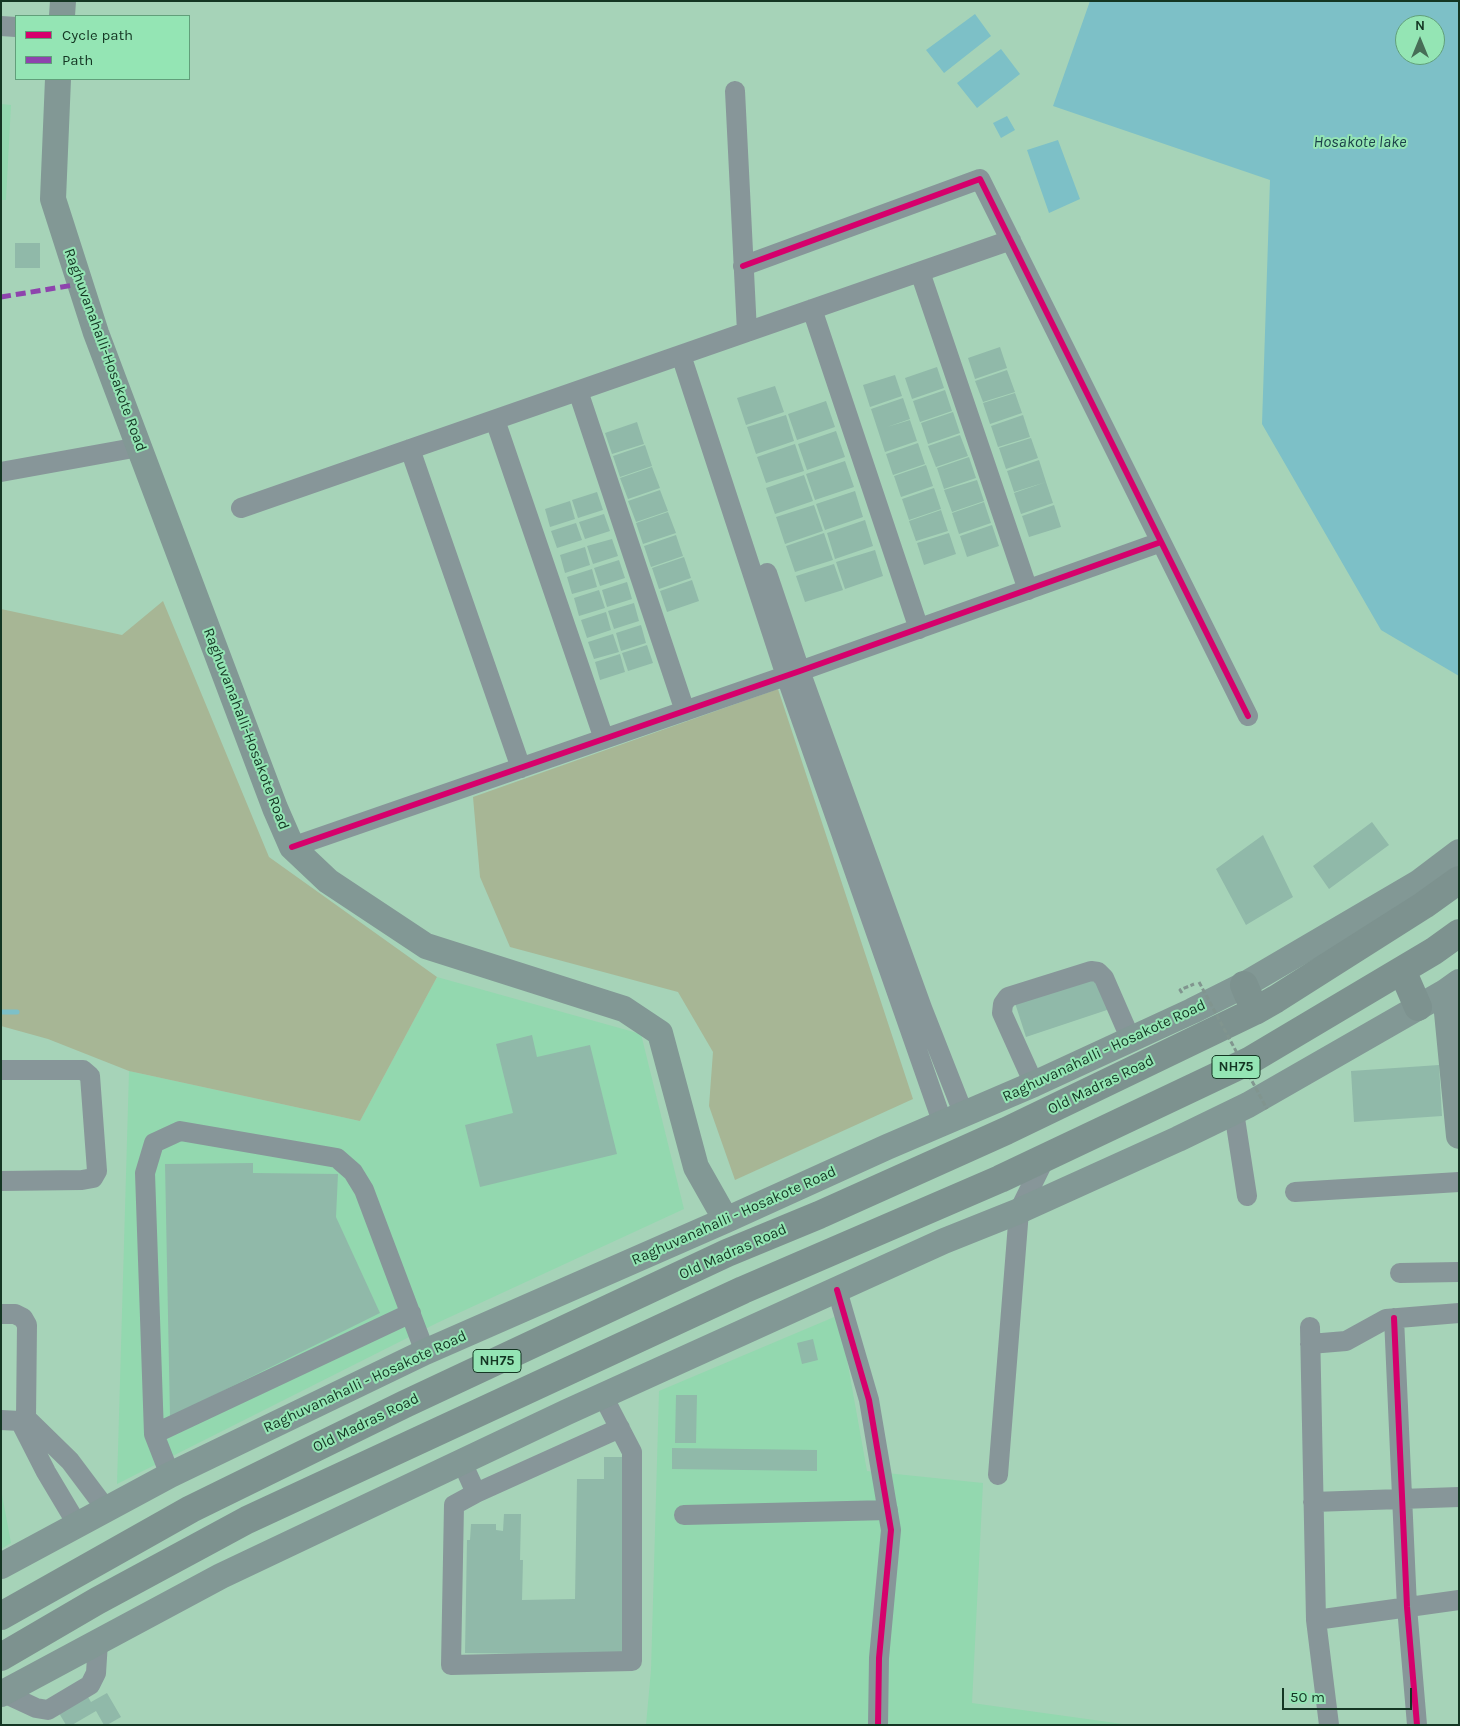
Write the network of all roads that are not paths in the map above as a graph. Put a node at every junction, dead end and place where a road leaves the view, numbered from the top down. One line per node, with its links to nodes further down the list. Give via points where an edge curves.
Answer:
1 (62, 1): 2 (main road)
2 (62, 15)
3 (1, 26): 4 (street)
4 (15, 27)
5 (58, 80): 15 (main road, Raghuvanahalli-Hosakote Road, via 53,199 96,333)
6 (735, 91): 8 (street)
7 (1011, 240): 8 (street, via 980,179); 9 (street); 19 (street)
8 (744, 266): 11 (street)
9 (920, 272): 10 (street); 20 (street)
10 (812, 310): 11 (street); 21 (street)
11 (747, 332): 12 (street)
12 (686, 353): 13 (street); 22 (street)
13 (578, 391): 14 (street); 23 (street)
14 (495, 420): 16 (street); 25 (street)
15 (139, 447): 17 (street); 27 (main road, Raghuvanahalli-Hosakote Road, via 274,808)
16 (410, 449): 18 (street); 26 (street)
17 (1, 472)
18 (241, 508)
19 (1161, 542): 20 (street); 24 (street)
20 (1028, 590): 21 (street)
21 (919, 629): 22 (street)
22 (793, 673): 23 (street); 40 (street)
23 (685, 711): 25 (street)
24 (1248, 716)
25 (604, 739): 26 (street)
26 (521, 768): 27 (street)
27 (292, 847): 48 (main road, Raghuvanahalli-Hosakote Road, via 328,881 426,946 624,1009 660,1033 696,1167)
28 (1459, 852): 32 (main road, Raghuvanahalli - Hosakote Road, via 1418,883)
29 (1459, 880): 35 (highway, Old Madras Road / NH75, via 1392,926)
30 (1459, 933): 31 (highway, NH75)
31 (1402, 970): 34 (highway); 42 (highway, NH75, via 1249,1061)
32 (1244, 985): 35 (highway); 36 (main road, Raghuvanahalli - Hosakote Road)
33 (1452, 987): 34 (main road); 41 (main road)
34 (1418, 1008): 39 (main road)
35 (1255, 1011): 75 (highway, Old Madras Road / NH75, via 1006,1131 727,1253 388,1412 191,1509)
36 (1131, 1040): 38 (main road, Raghuvanahalli - Hosakote Road); 38 (street, via 1104,978 1098,972 1091,971 1008,997 1002,1013)
37 (1, 1070): 43 (street, via 82,1070 90,1076 96,1171 93,1178 82,1180)
38 (1034, 1084): 40 (main road, Raghuvanahalli - Hosakote Road)
39 (1234, 1112): 46 (street); 47 (main road)
40 (954, 1119): 48 (main road, Raghuvanahalli - Hosakote Road)
41 (1459, 1136)
42 (1045, 1158): 47 (street); 78 (highway, NH75, via 743,1290 247,1520 96,1601)
43 (1, 1181)
44 (1459, 1182): 45 (street)
45 (1296, 1192)
46 (1248, 1196)
47 (1020, 1211): 51 (main road, via 944,1241); 63 (street)
48 (726, 1220): 56 (main road, Raghuvanahalli - Hosakote Road)
49 (1459, 1272): 50 (street)
50 (1400, 1273)
51 (837, 1290): 57 (main road); 69 (street, via 869,1400)
52 (411, 1313): 56 (street); 60 (street); 60 (street, via 364,1190 353,1172 337,1158 180,1131 154,1143 144,1173)
53 (1459, 1313): 55 (street)
54 (1, 1314): 58 (street, via 15,1314 27,1325)
55 (1394, 1318): 66 (street); 67 (street, via 1346,1340 1310,1336)
56 (425, 1352): 62 (main road, Raghuvanahalli - Hosakote Road)
57 (602, 1396): 59 (street); 61 (main road)
58 (16, 1419): 68 (street, via 70,1461); 71 (street)
59 (620, 1428): 64 (street); 64 (street, via 632,1452 632,1661 451,1665 454,1505)
60 (154, 1434): 62 (street)
61 (462, 1462): 64 (street); 77 (main road, via 221,1576)
62 (170, 1475): 68 (main road, Raghuvanahalli - Hosakote Road)
63 (998, 1475)
64 (476, 1493)
65 (1459, 1497): 66 (street)
66 (1403, 1499): 67 (street); 74 (street)
67 (1313, 1502): 76 (street)
68 (106, 1509): 71 (main road, Raghuvanahalli - Hosakote Road)
69 (888, 1510): 70 (street); 80 (street, via 891,1530 879,1658)
70 (684, 1515)
71 (78, 1524): 72 (main road, Raghuvanahalli - Hosakote Road)
72 (1, 1566)
73 (1459, 1600): 74 (street)
74 (1407, 1608): 76 (street); 82 (street)
75 (1, 1616)
76 (1316, 1620): 81 (street)
77 (98, 1642): 79 (main road); 79 (street, via 96,1673 90,1685 48,1710)
78 (1, 1657)
79 (2, 1693)
80 (878, 1725)
81 (1329, 1725)
82 (1417, 1725)

